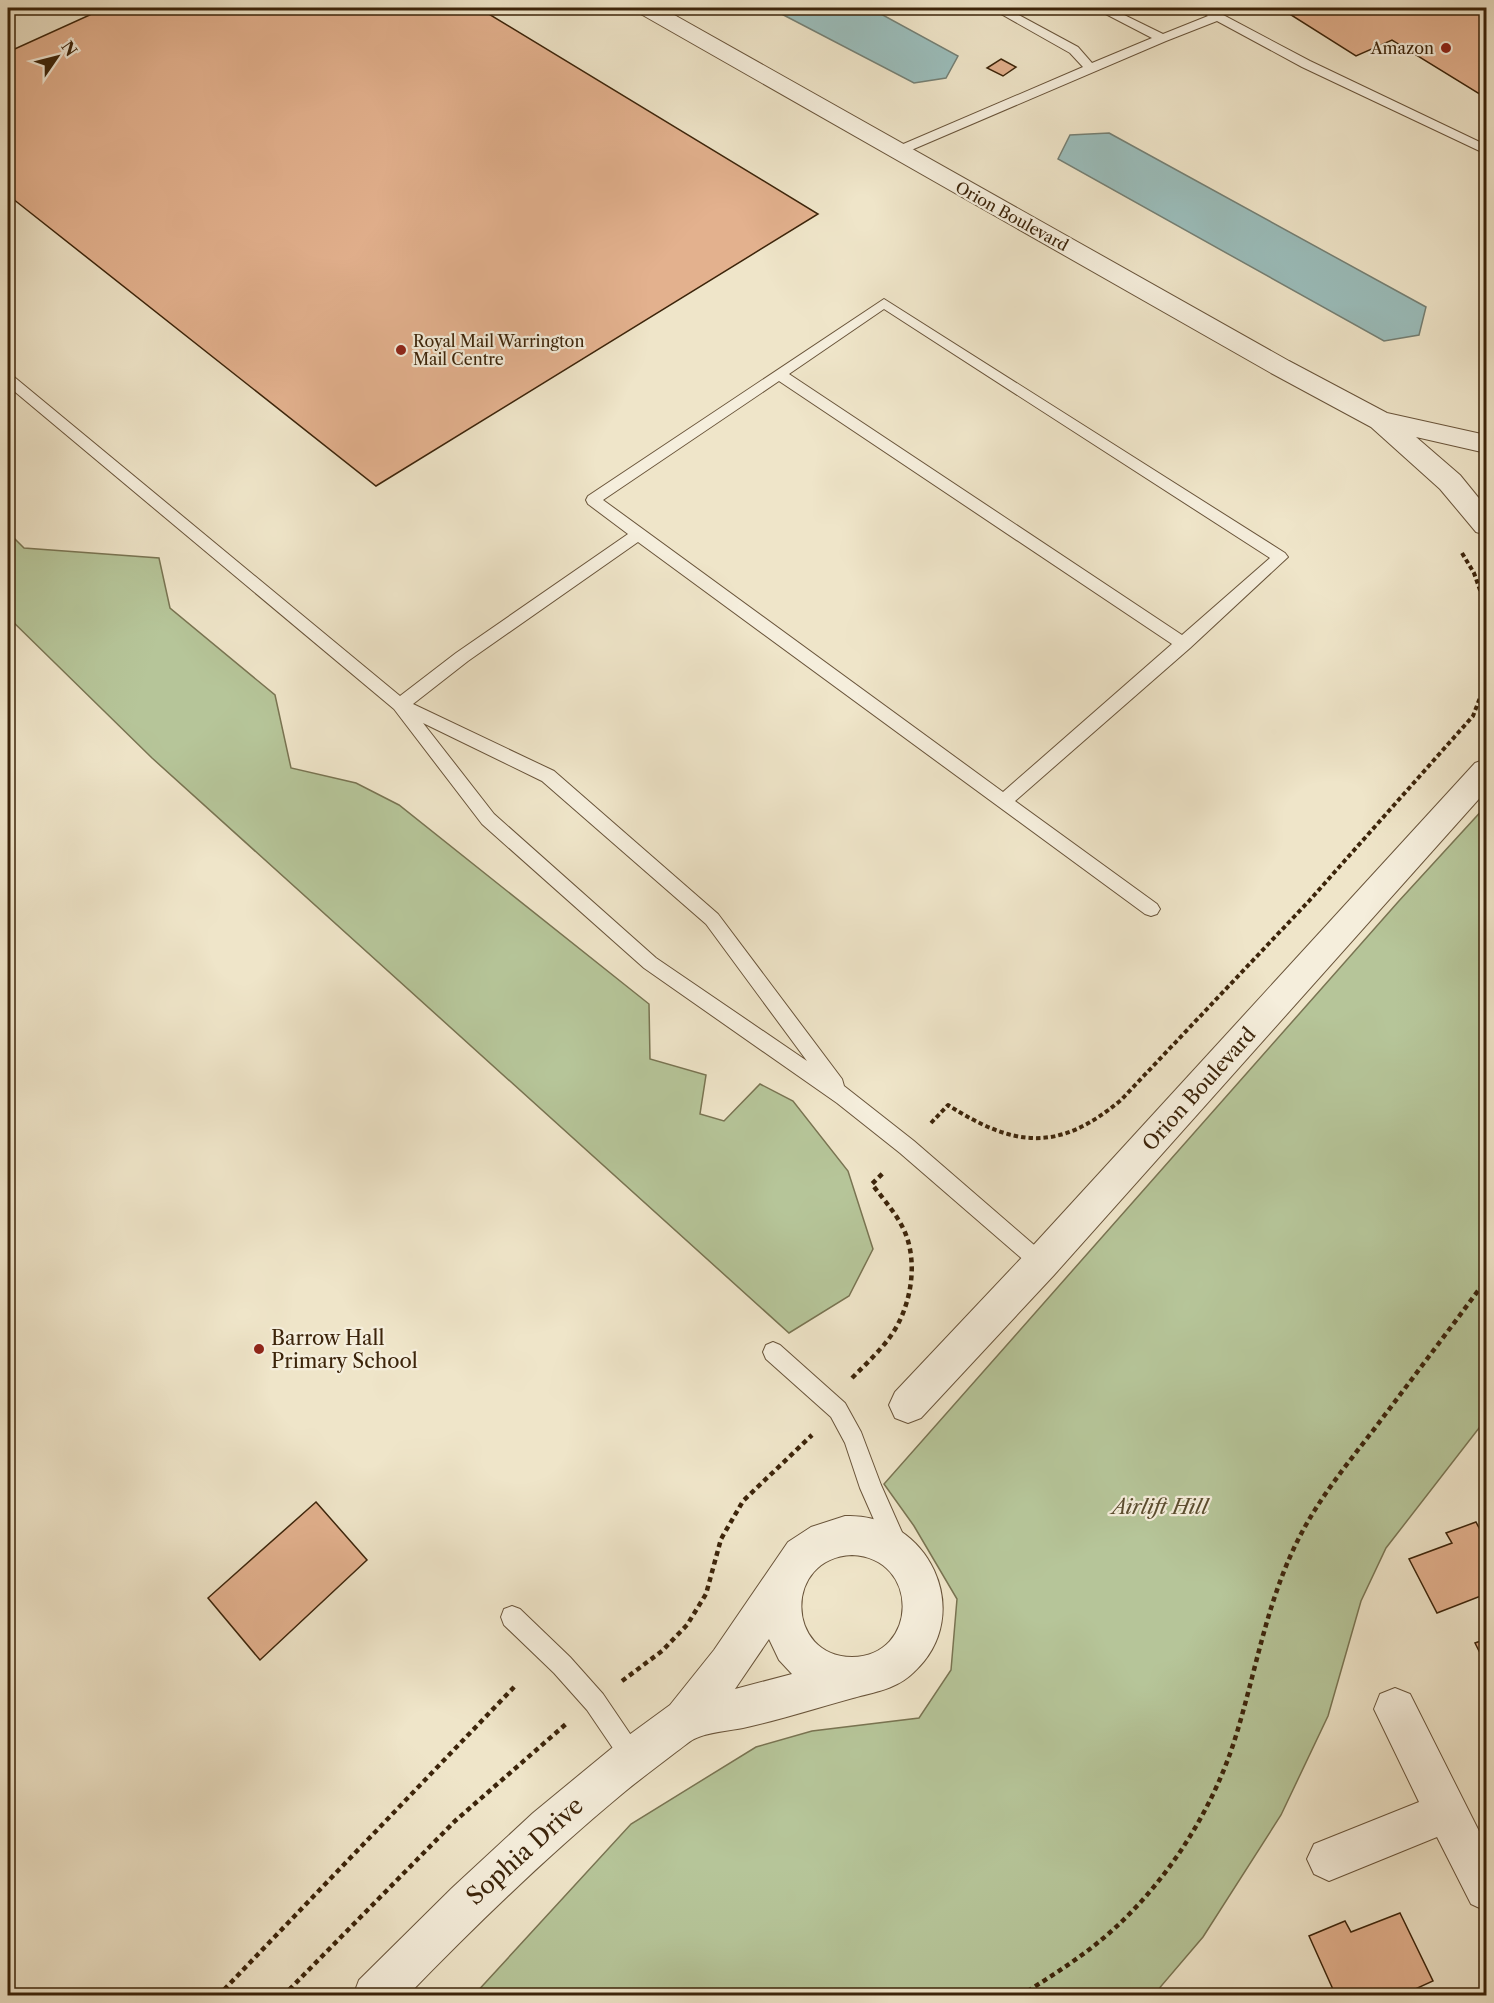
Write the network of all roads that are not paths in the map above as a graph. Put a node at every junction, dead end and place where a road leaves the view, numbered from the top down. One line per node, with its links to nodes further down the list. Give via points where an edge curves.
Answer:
1 (19, 8): 6 (lane)
2 (647, 8): 11 (street, Orion Boulevard)
3 (998, 8): 9 (lane, via 1074,50)
4 (1102, 8): 8 (lane)
5 (1202, 8): 7 (lane)
6 (8, 13)
7 (1217, 17): 8 (lane); 10 (lane)
8 (1162, 38): 9 (lane)
9 (1090, 68): 11 (lane)
10 (1486, 150)
11 (898, 151): 14 (street, Orion Boulevard)
12 (780, 375): 17 (lane, via 593,500); 18 (lane); 18 (lane, via 884,303 1280,557)
13 (8, 379): 19 (lane)
14 (1380, 421): 15 (street, Orion Boulevard); 16 (street, Orion Boulevard, via 1450,482)
15 (1486, 444)
16 (1486, 525)
17 (638, 534): 19 (lane); 21 (lane)
18 (1184, 644): 21 (lane)
19 (400, 705): 23 (lane, via 488,819 650,963); 23 (lane, via 549,776 712,919)
20 (1486, 771): 24 (street, Orion Boulevard)
21 (1004, 801): 22 (lane)
22 (1150, 909)
23 (844, 1097): 24 (lane)
24 (1041, 1263): 26 (street, Orion Boulevard)
25 (773, 1352): 27 (lane, via 838,1410)
26 (908, 1405)
27 (903, 1557): 28 (street, via 884,1542 861,1535 838,1535 817,1543 799,1557); 30 (street, via 916,1577 922,1601 921,1626 911,1648 895,1666 873,1677)
28 (786, 1577): 30 (street, via 784,1622 793,1643 825,1673); 32 (street, Sophia Drive)
29 (512, 1617): 33 (lane, via 595,1702)
30 (849, 1679): 32 (street, Sophia Drive)
31 (1395, 1709): 34 (street)
32 (685, 1720): 33 (street, Sophia Drive)
33 (633, 1758): 37 (street, Sophia Drive, via 548,1828)
34 (1448, 1812): 35 (street); 36 (street)
35 (1329, 1859)
36 (1486, 1889)
37 (375, 1995)

